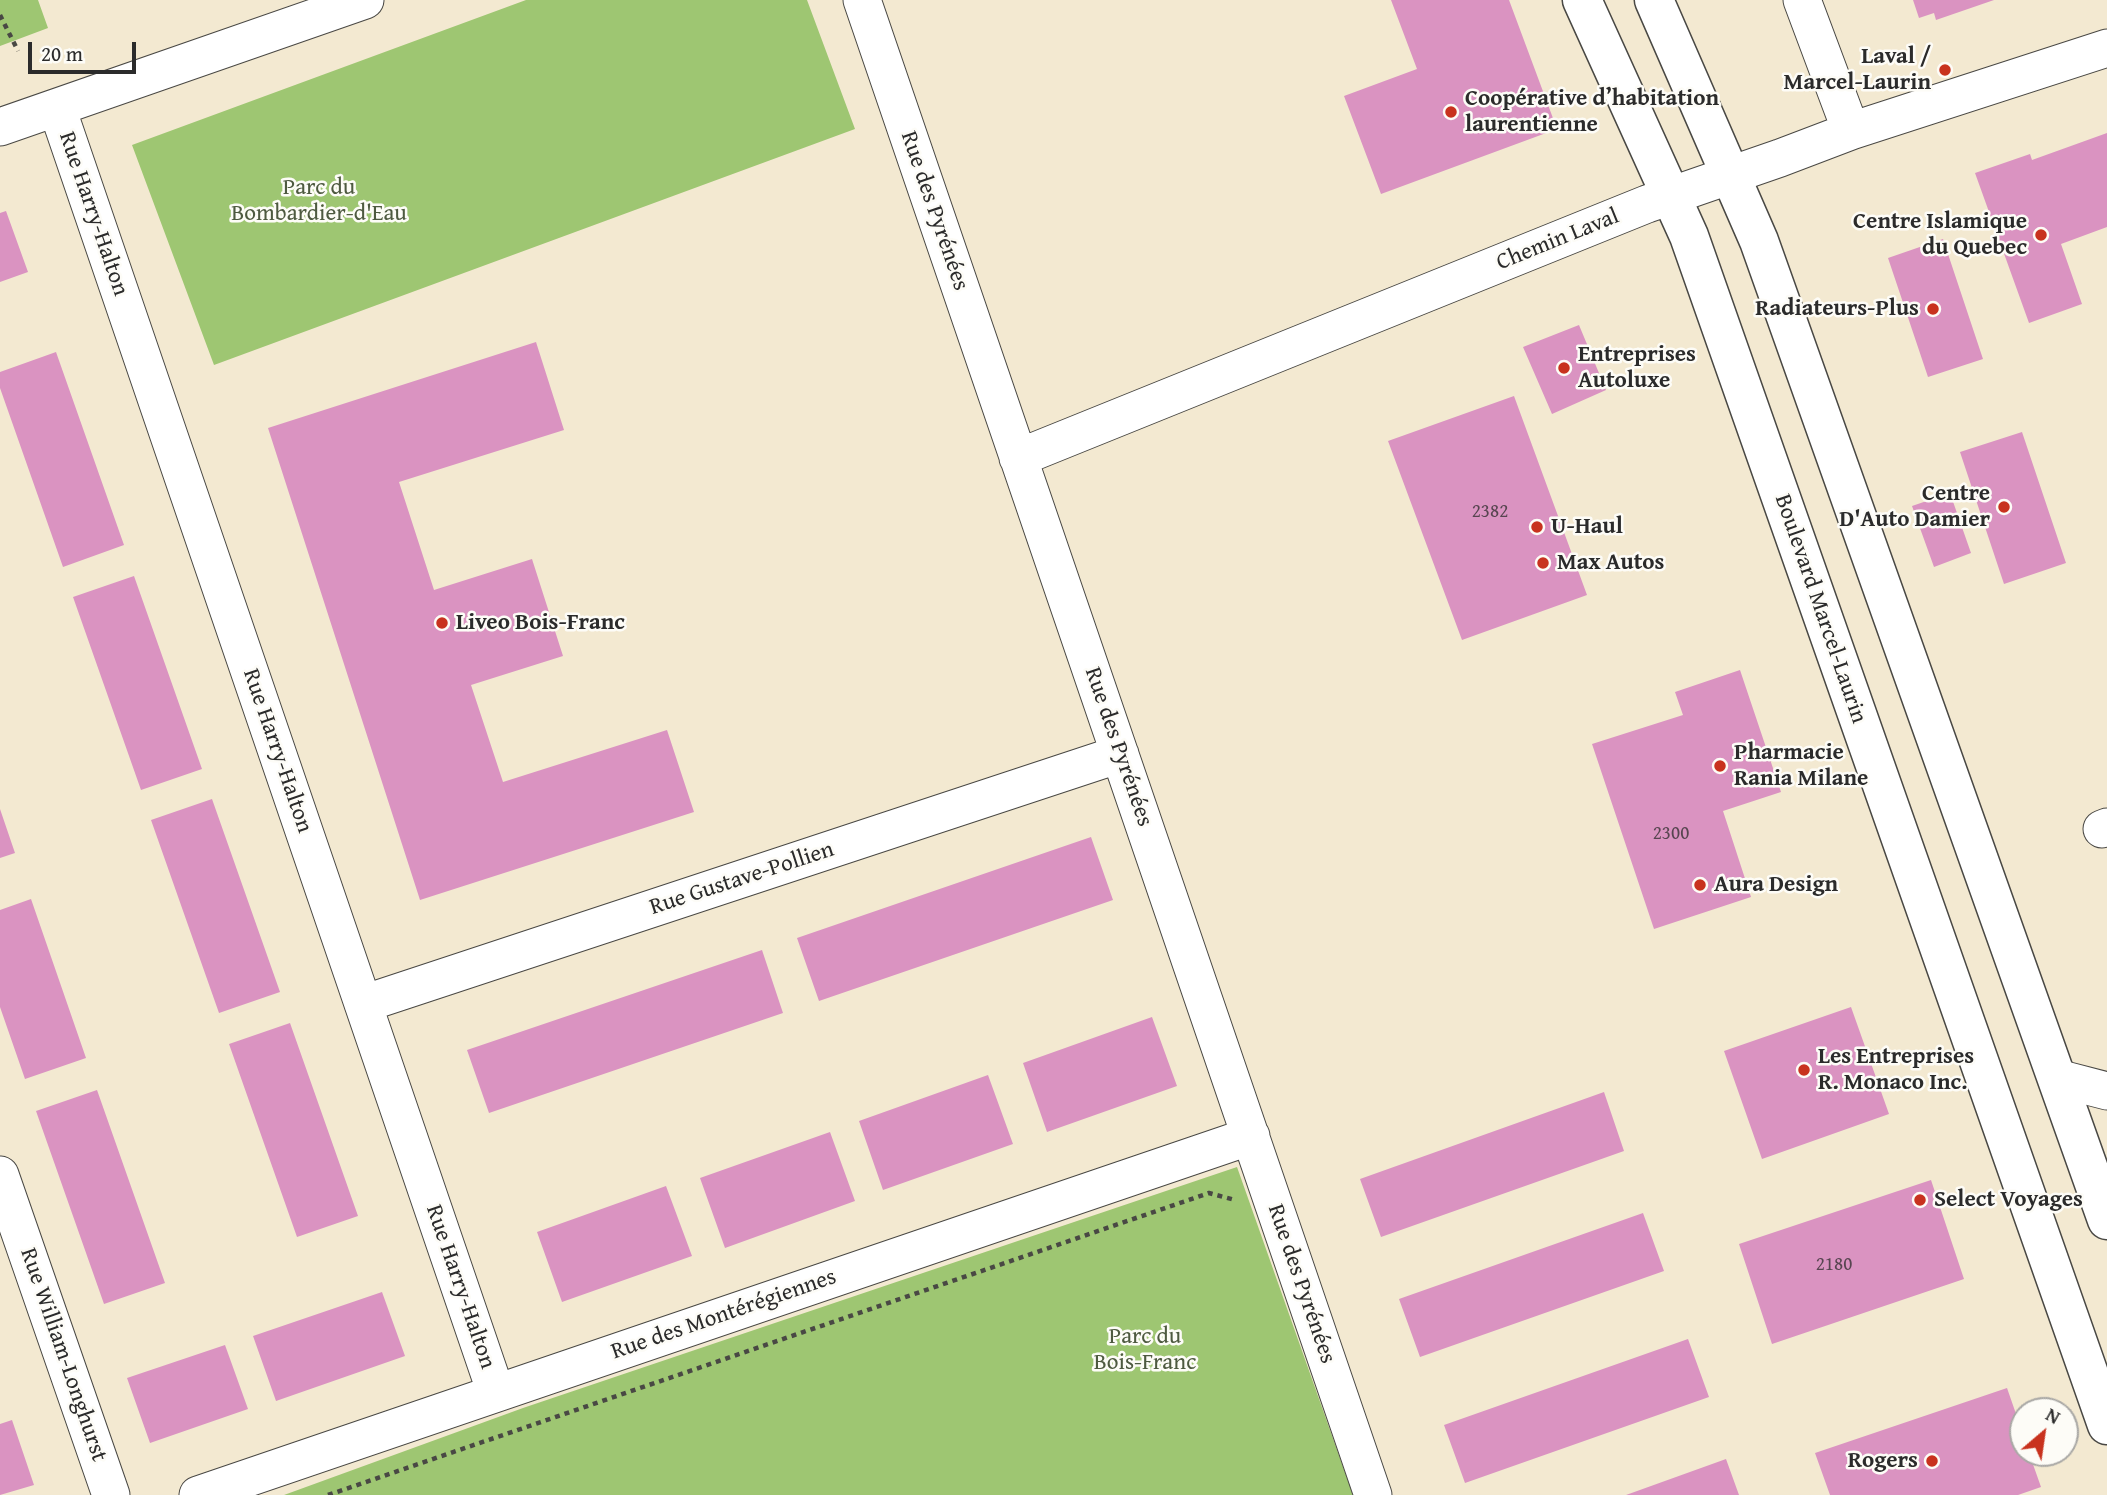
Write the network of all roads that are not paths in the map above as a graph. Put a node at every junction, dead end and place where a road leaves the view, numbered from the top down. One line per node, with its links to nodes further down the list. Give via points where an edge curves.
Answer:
1 (365, 0): 7 (street)
2 (862, 0): 12 (street, Rue des Pyrénées)
3 (1582, 0): 11 (main road, Boulevard Marcel-Laurin)
4 (1654, 0): 10 (main road)
5 (1802, 0): 9 (street)
6 (2107, 48): 9 (street, Chemin Laval)
7 (57, 108): 8 (street); 14 (street, Rue Harry-Halton)
8 (0, 127)
9 (1851, 131): 10 (street, Chemin Laval)
10 (1731, 175): 11 (street, Chemin Laval); 15 (main road, via 1759,241)
11 (1671, 196): 12 (street, Chemin Laval); 21 (main road, Boulevard Marcel-Laurin, via 1694,248)
12 (1018, 457): 13 (street, Rue des Pyrénées)
13 (1120, 754): 14 (street, Rue Gustave-Pollien); 17 (street, Rue des Pyrénées)
14 (363, 1004): 20 (street, Rue Harry-Halton)
15 (2057, 1078): 16 (street); 19 (main road)
16 (2107, 1091)
17 (1251, 1136): 20 (street, Rue des Montérégiennes); 24 (street, Rue des Pyrénées)
18 (0, 1175): 22 (street, Rue William-Longhurst)
19 (2107, 1220)
20 (496, 1393): 23 (street, Rue des Montérégiennes)
21 (2107, 1425)
22 (111, 1495)
23 (198, 1495)
24 (1373, 1495)

